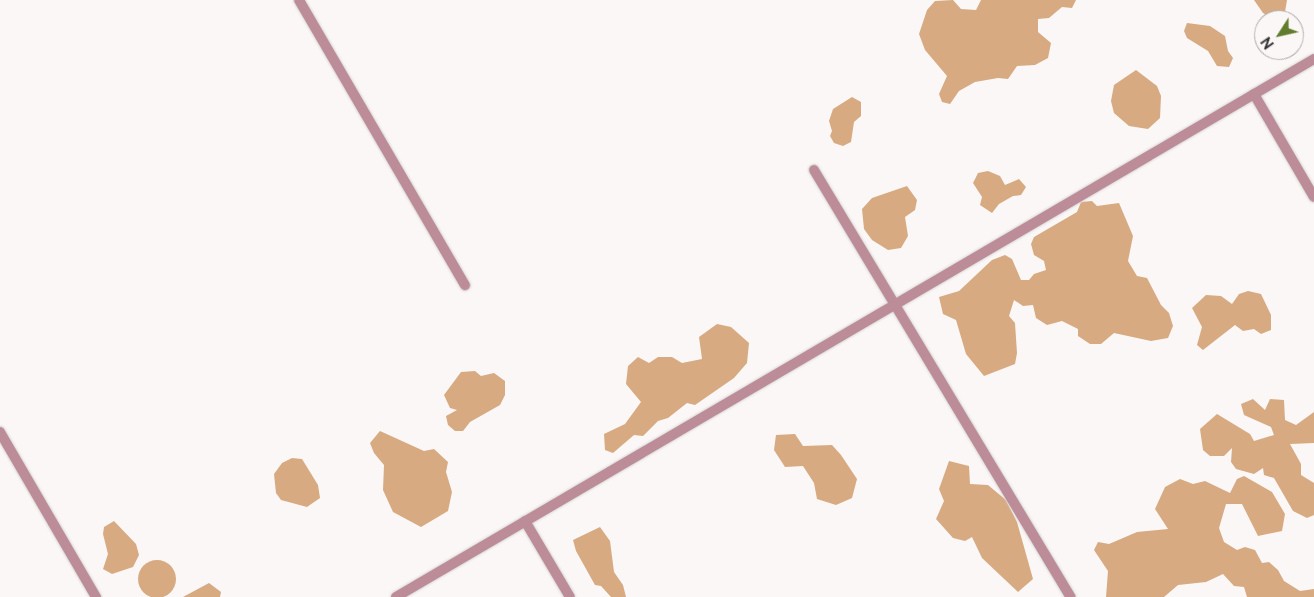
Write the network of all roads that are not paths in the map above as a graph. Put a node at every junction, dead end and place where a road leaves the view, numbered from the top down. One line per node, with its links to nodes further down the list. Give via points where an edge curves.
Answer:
1 (299, 0): 6 (street)
2 (1314, 59): 3 (street)
3 (1254, 94): 5 (street); 7 (street)
4 (814, 170): 7 (street)
5 (1314, 197)
6 (465, 286)
7 (896, 304): 9 (street); 13 (street)
8 (0, 432): 10 (street)
9 (525, 521): 11 (street); 12 (street)
10 (96, 597)
11 (396, 597)
12 (570, 597)
13 (1071, 597)

